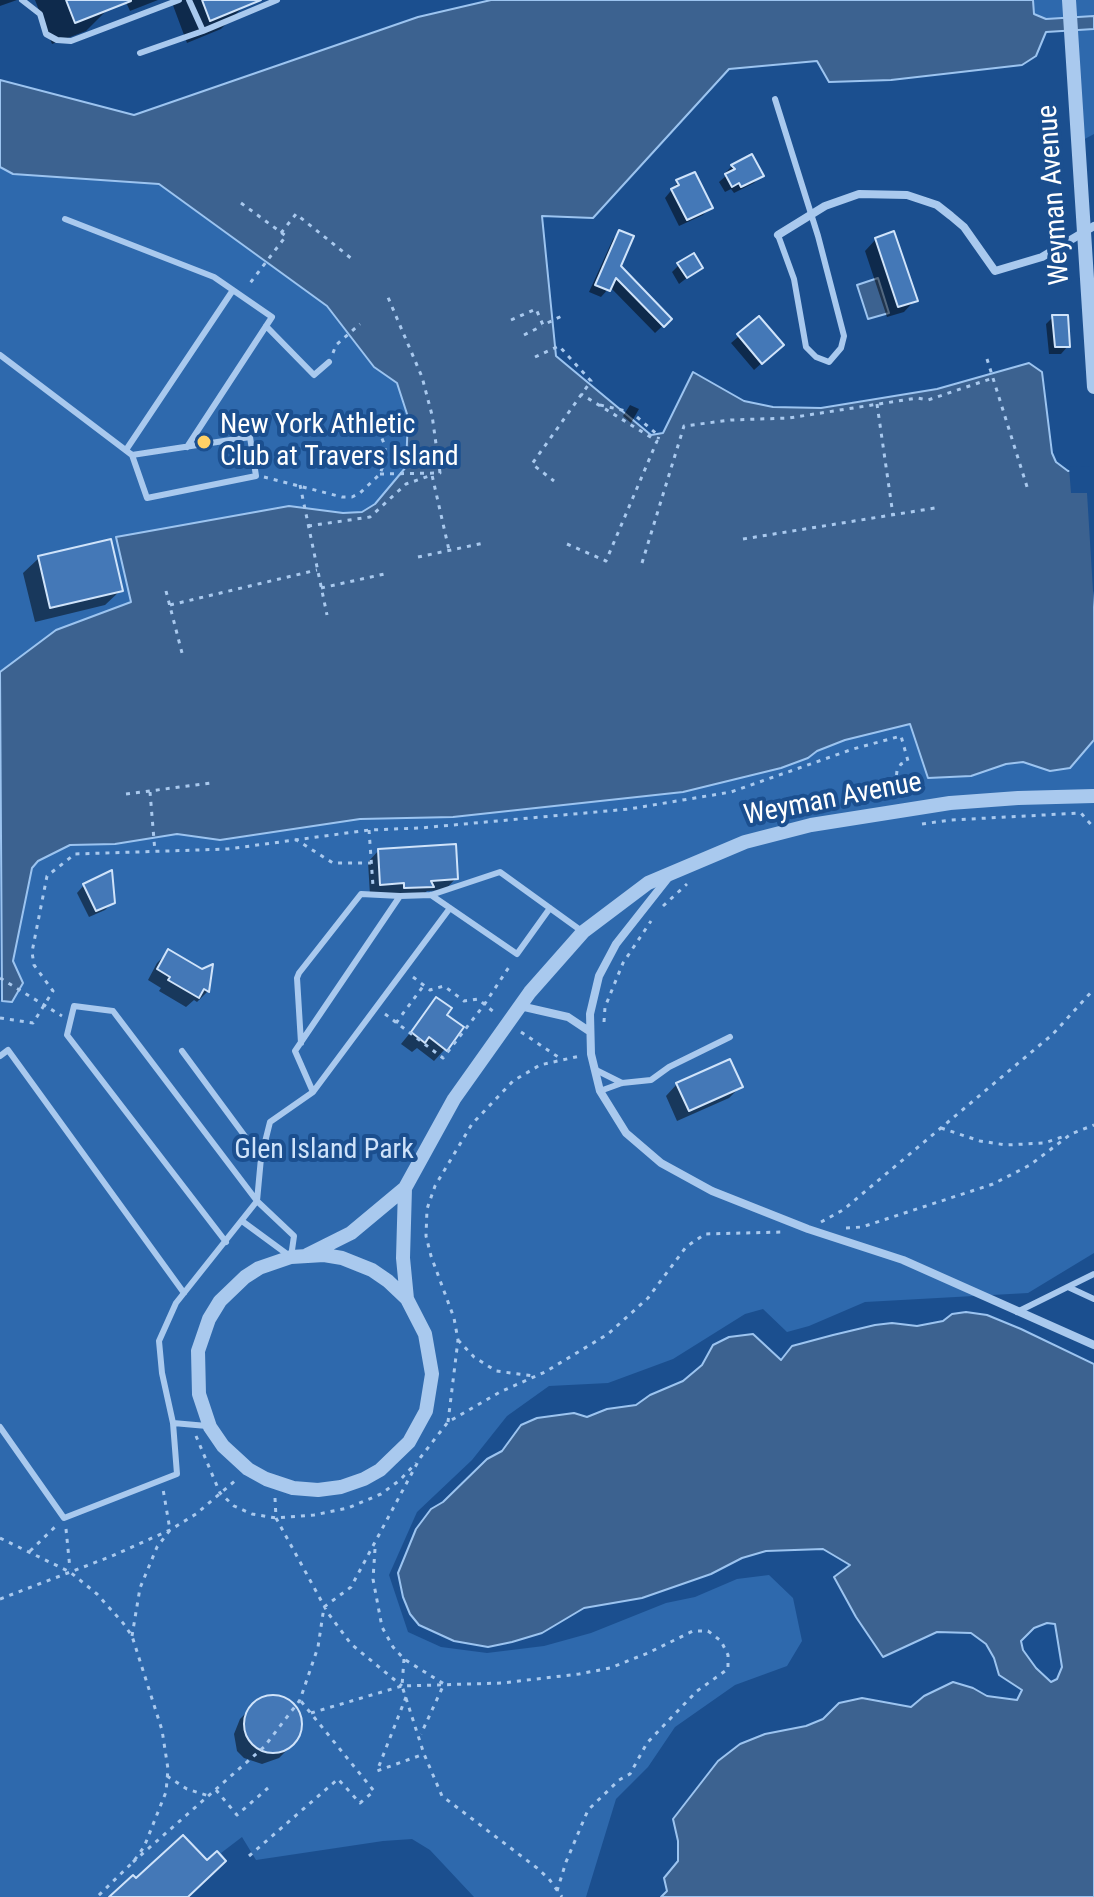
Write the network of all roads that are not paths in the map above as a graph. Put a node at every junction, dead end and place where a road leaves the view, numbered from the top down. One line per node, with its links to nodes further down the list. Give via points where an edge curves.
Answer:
1 (22, 0): 2 (lane, via 40,14 46,34 71,41)
2 (179, 0)
3 (189, 0): 6 (lane)
4 (277, 0): 6 (lane)
5 (1069, 0): 11 (street, Weyman Avenue)
6 (203, 31): 7 (lane)
7 (140, 53)
8 (775, 99): 9 (lane)
9 (810, 215): 11 (street, via 859,194 907,195 937,205 958,222 995,271 1042,257); 12 (street); 12 (lane, via 844,336 829,362 806,347 794,279)
10 (65, 219): 13 (lane, via 214,277)
11 (1089, 229): 14 (street, Weyman Avenue)
12 (778, 235)
13 (233, 290): 15 (lane, via 272,317); 20 (lane)
14 (1092, 321): 18 (street, Weyman Avenue)
15 (266, 326): 17 (lane, via 314,375); 19 (lane)
16 (0, 355): 20 (lane)
17 (329, 362)
18 (1094, 387)
19 (187, 447): 20 (lane); 20 (lane, via 250,437 256,476 147,498)
20 (129, 453)
21 (1094, 796): 22 (street, Weyman Avenue, via 1018,798 871,814 745,842)
22 (673, 871): 27 (street, Weyman Avenue); 29 (street, via 604,966 594,991)
23 (431, 895): 24 (lane); 25 (lane); 26 (lane, via 500,872)
24 (400, 896): 31 (lane); 31 (lane, via 361,894 299,973)
25 (450, 908): 26 (lane, via 517,954); 37 (lane)
26 (550, 908): 27 (lane)
27 (583, 932): 28 (street, Weyman Avenue)
28 (520, 1006): 29 (street, via 568,1017); 39 (street, Weyman Avenue, via 454,1099)
29 (589, 1031): 34 (street)
30 (730, 1037): 35 (lane, via 651,1080)
31 (301, 1043): 37 (lane, via 295,1051)
32 (182, 1051): 38 (lane)
33 (0, 1056): 47 (lane, via 8,1050)
34 (594, 1069): 35 (lane); 36 (street)
35 (622, 1083): 36 (lane)
36 (600, 1091): 50 (street, via 626,1133 661,1163 712,1191 903,1260)
37 (313, 1092): 38 (lane, via 270,1122)
38 (261, 1158): 40 (lane)
39 (405, 1188): 43 (street, via 351,1233); 48 (street)
40 (257, 1201): 41 (lane); 42 (lane, via 113,1011 74,1006 67,1035); 44 (lane, via 294,1236)
41 (242, 1221): 42 (lane); 44 (lane)
42 (226, 1242): 47 (lane)
43 (307, 1255): 44 (street); 48 (street, via 357,1263)
44 (291, 1257): 54 (street, via 245,1277 209,1319 197,1367)
45 (1094, 1274): 46 (lane)
46 (1068, 1287): 49 (lane); 50 (lane)
47 (184, 1293): 52 (lane, via 159,1341)
48 (407, 1299): 54 (street, via 425,1334 432,1374 426,1411 409,1442 380,1470 341,1487 293,1488 248,1469)
49 (1094, 1299)
50 (1017, 1312): 51 (street)
51 (1094, 1345)
52 (173, 1423): 53 (lane, via 177,1474 64,1518); 54 (lane)
53 (0, 1427)
54 (210, 1427)

